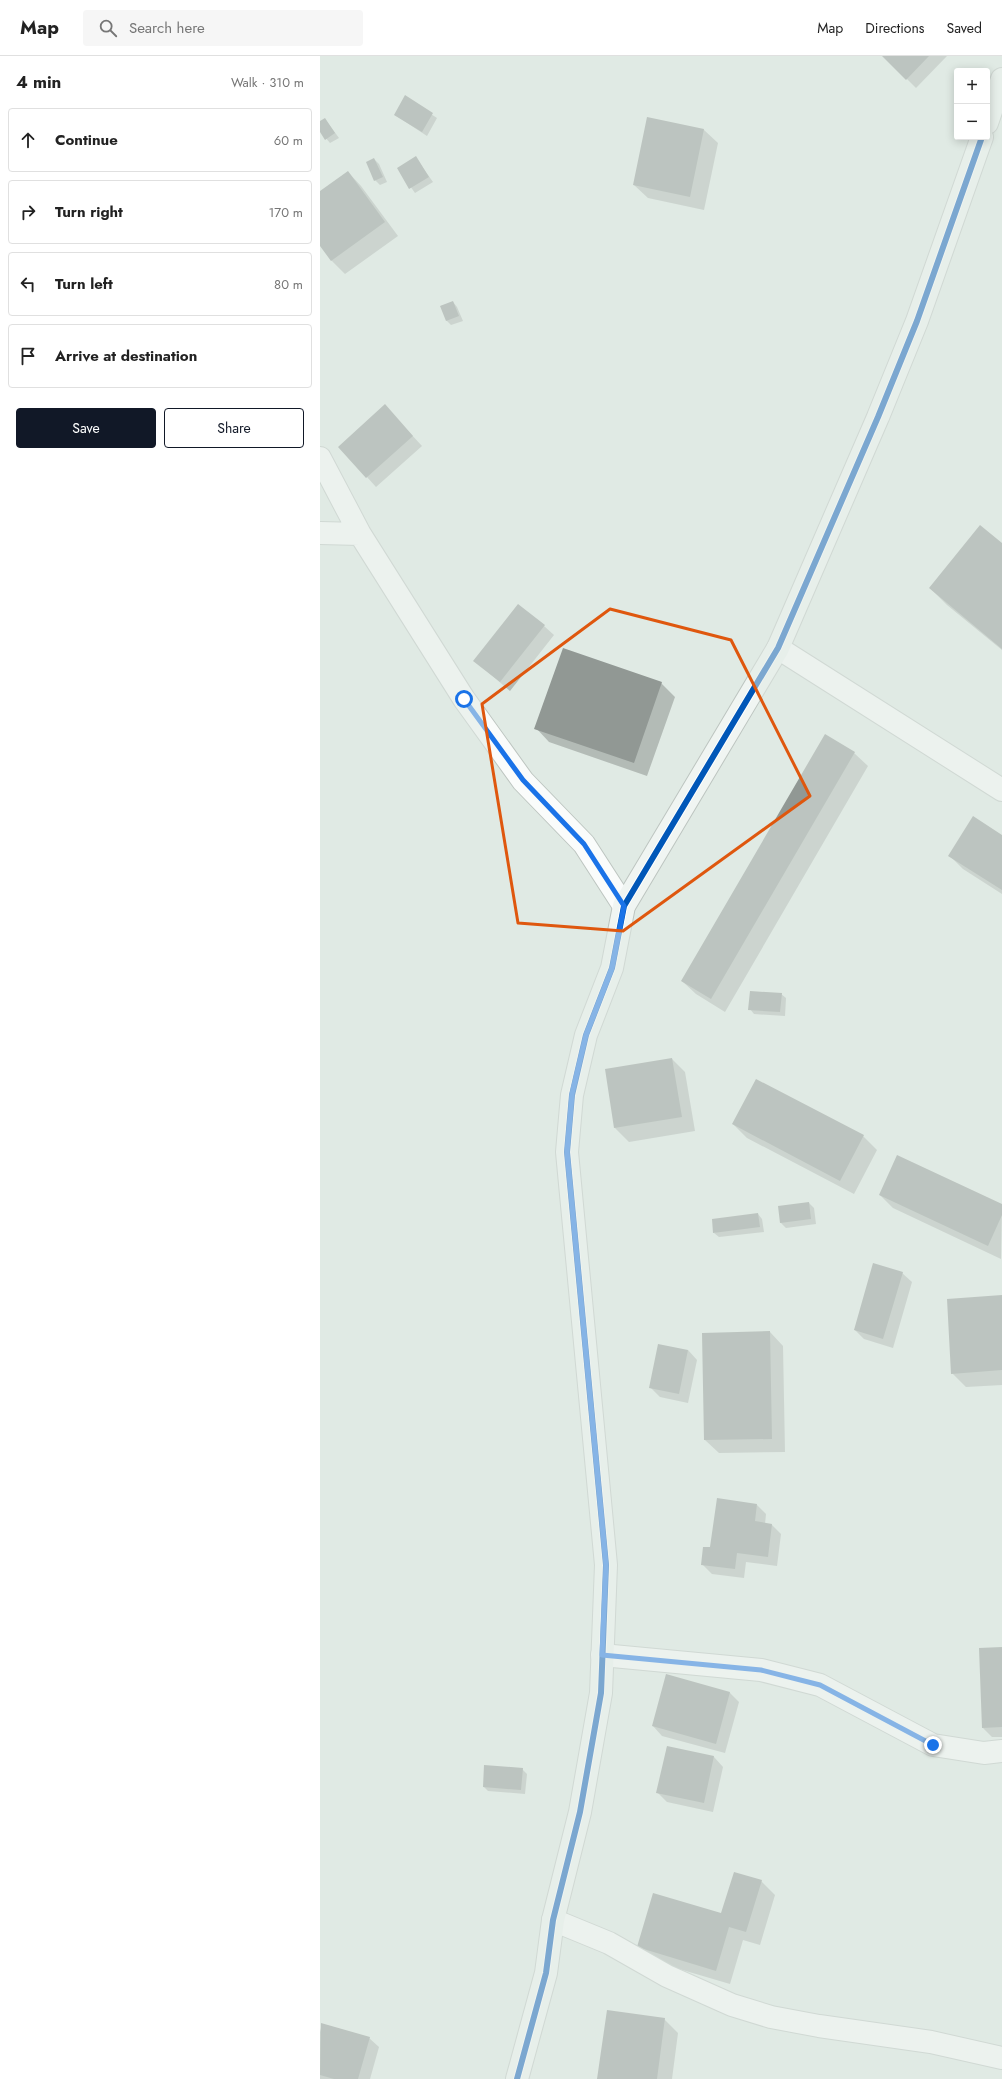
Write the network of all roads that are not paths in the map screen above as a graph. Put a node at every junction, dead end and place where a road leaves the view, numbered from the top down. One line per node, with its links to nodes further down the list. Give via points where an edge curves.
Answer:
1 (1002, 80): 2 (street)
2 (990, 114)
3 (981, 140): 7 (street, via 917,322)
4 (320, 458): 6 (street)
5 (320, 532): 6 (street)
6 (360, 534): 9 (street, via 464,699 523,780 584,844)
7 (778, 648): 8 (street); 9 (street)
8 (1002, 790)
9 (624, 906): 10 (street, via 612,968 586,1035 572,1094 567,1152 606,1565)
10 (602, 1655): 11 (street, via 761,1670 820,1685 933,1745 984,1753); 12 (street, via 600,1693 580,1812)
11 (1002, 1751)
12 (553, 1920): 13 (street, via 609,1943 667,1976 732,2005 771,2017 932,2042); 14 (street, via 546,1973)
13 (1002, 2058)
14 (517, 2079)

